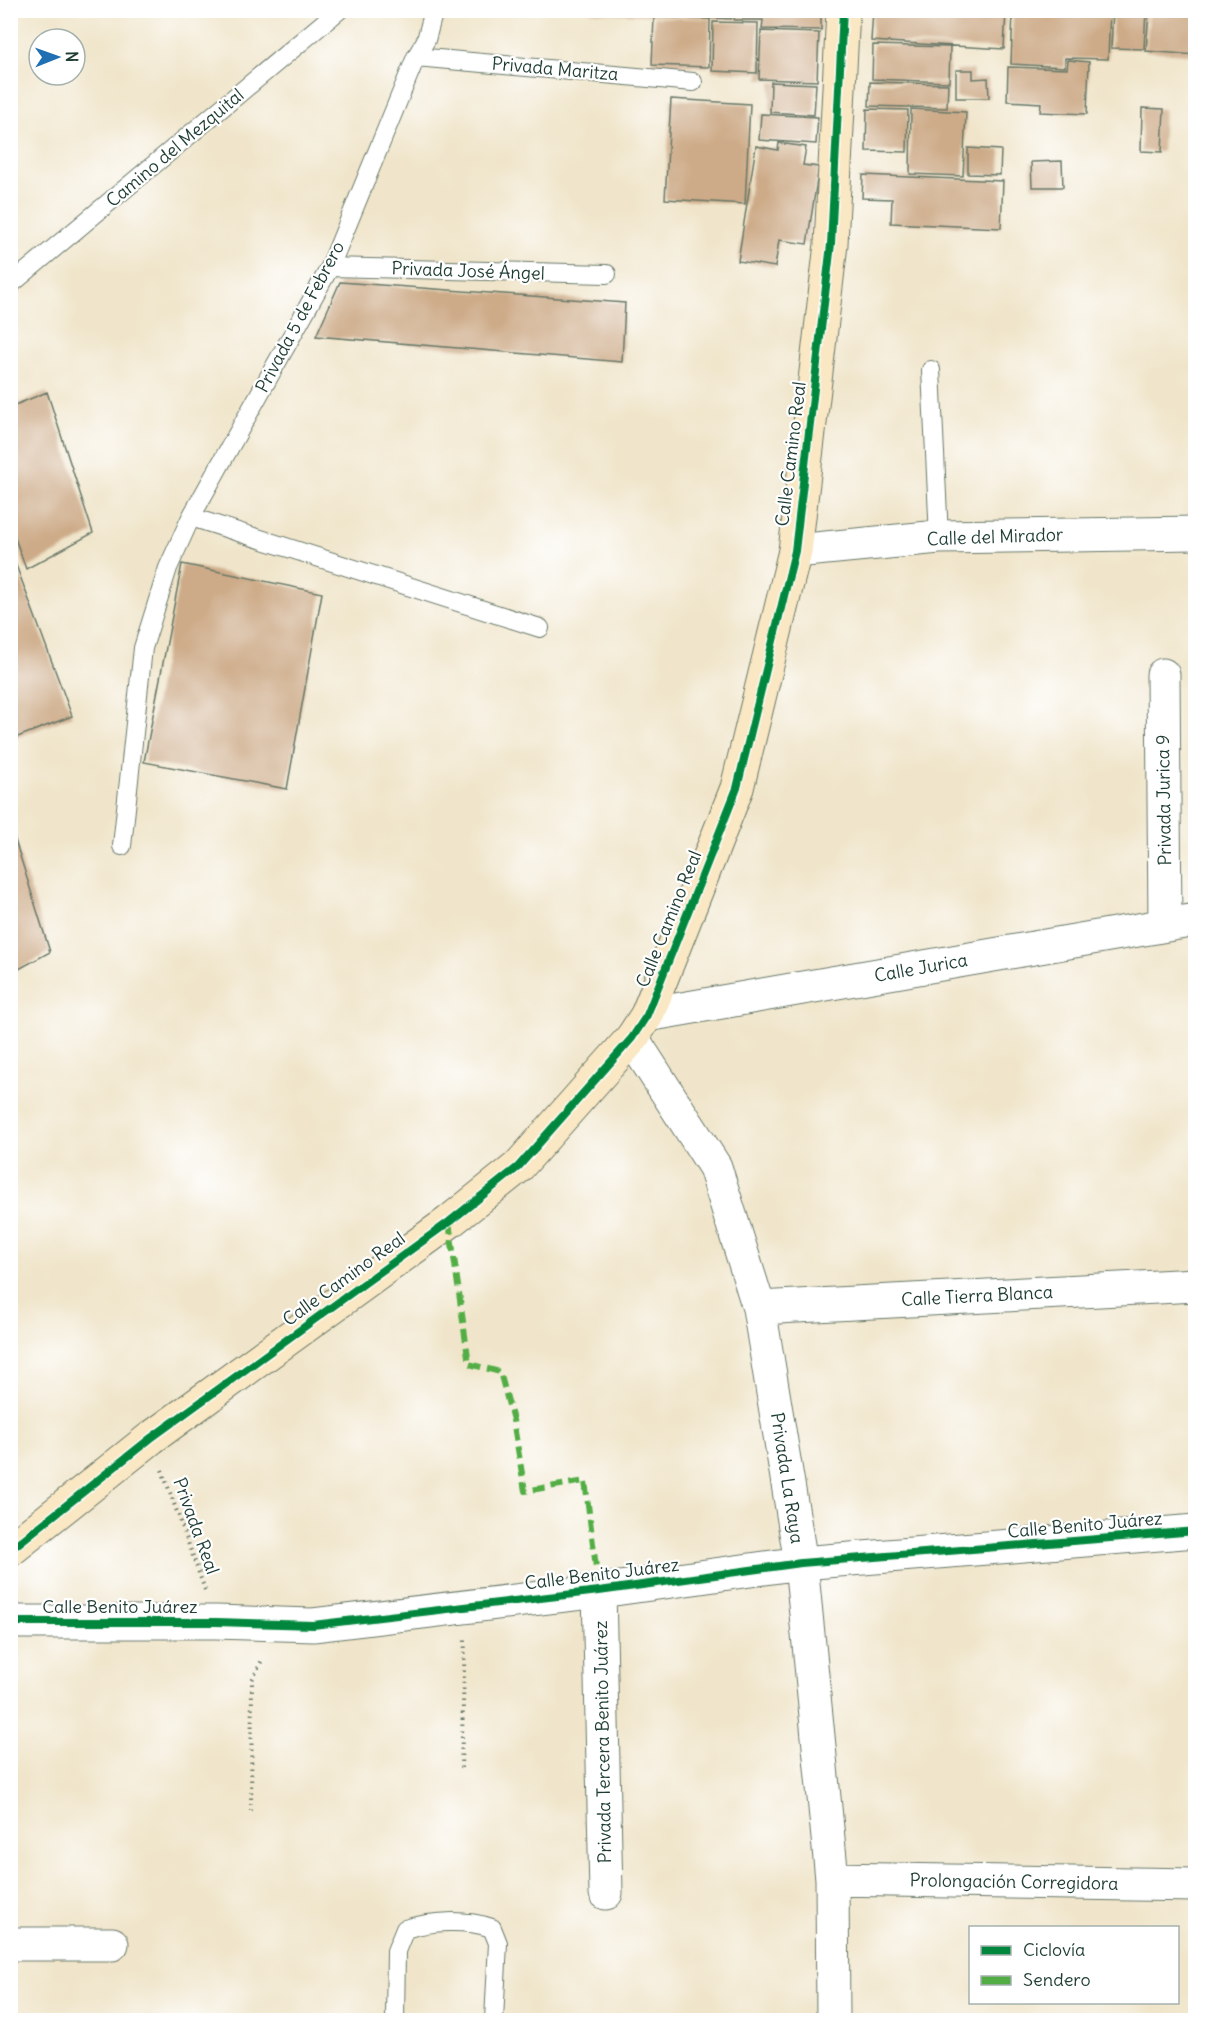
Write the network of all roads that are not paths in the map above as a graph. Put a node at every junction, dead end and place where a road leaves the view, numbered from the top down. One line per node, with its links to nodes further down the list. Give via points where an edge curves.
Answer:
1 (339, 10): 8 (lane, Camino del Mezquital)
2 (434, 10): 4 (lane, Privada 5 de Febrero, via 426,40)
3 (843, 10): 13 (street, Calle Camino Real, via 831,244)
4 (416, 57): 5 (lane, Privada Maritza); 6 (lane, Privada 5 de Febrero)
5 (693, 82)
6 (330, 267): 7 (lane, Privada José Ángel); 10 (lane, Privada 5 de Febrero)
7 (607, 274)
8 (10, 285)
9 (931, 370): 12 (lane)
10 (191, 517): 14 (lane); 16 (lane, Privada 5 de Febrero, via 168,568 143,648)
11 (1196, 533): 12 (street, Calle del Mirador)
12 (939, 537): 13 (street, Calle del Mirador)
13 (795, 551): 18 (street, Calle Camino Real, via 737,788)
14 (540, 628)
15 (1163, 675): 17 (street, Privada Jurica 9)
16 (122, 846)
17 (1180, 923): 18 (street, Calle Jurica)
18 (639, 1026): 20 (street, Privada La Raya, via 715,1167); 22 (street, Calle Camino Real, via 518,1167 449,1222 151,1438)
19 (1196, 1285): 20 (street, Calle Tierra Blanca)
20 (759, 1308): 23 (street, Privada La Raya)
21 (1196, 1531): 23 (street, Calle Benito Juárez)
22 (10, 1550)
23 (801, 1563): 24 (street, Calle Benito Juárez); 26 (street, Privada La Raya)
24 (599, 1591): 25 (street, Calle Benito Juárez, via 313,1625); 28 (street, Privada Tercera Benito Juárez)
25 (10, 1622)
26 (832, 1879): 27 (street, Prolongación Corregidora); 33 (street, Privada La Raya)
27 (1196, 1885)
28 (606, 1893)
29 (10, 1944): 30 (street)
30 (112, 1944)
31 (395, 2020): 32 (lane, via 396,1951 405,1929 426,1923 476,1923 492,1928 498,1943)
32 (494, 2020)
33 (832, 2020)

